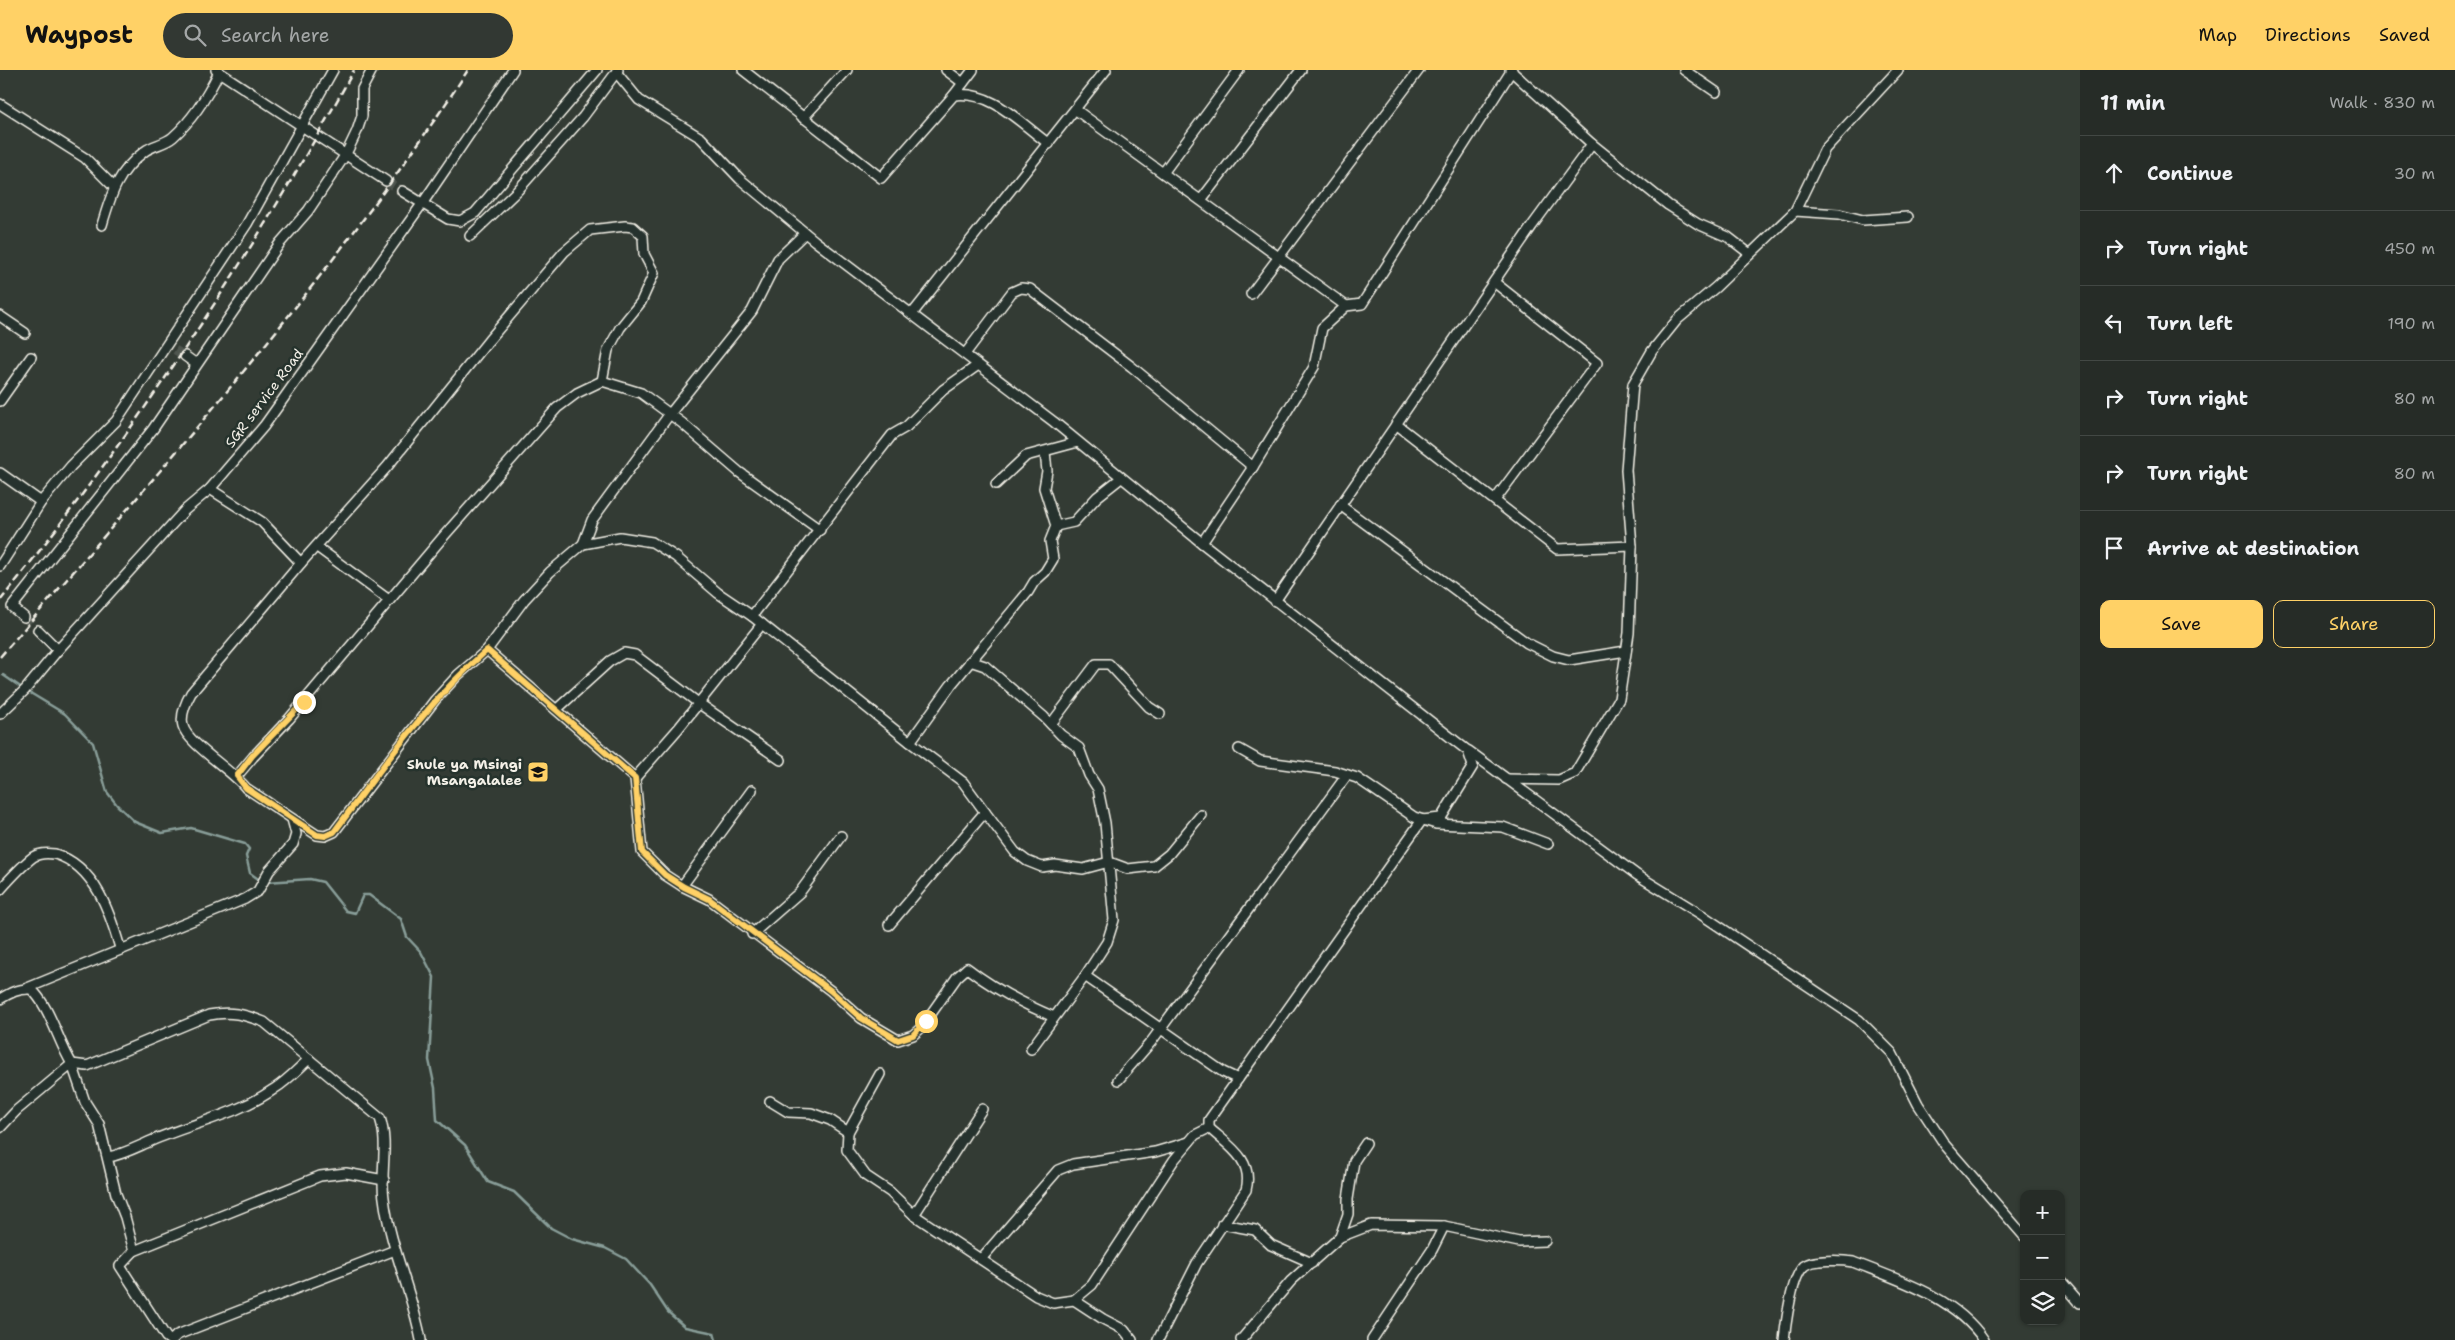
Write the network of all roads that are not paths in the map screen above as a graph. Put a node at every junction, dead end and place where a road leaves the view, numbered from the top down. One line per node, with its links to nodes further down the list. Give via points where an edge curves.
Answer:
1 (333, 70): 24 (street)
2 (372, 70): 27 (street, via 362,89 362,116)
3 (514, 70): 33 (street, SGR service Road)
4 (597, 70): 33 (street, via 475,212 460,221 448,219)
5 (743, 70): 23 (street)
6 (847, 70): 23 (street)
7 (946, 70): 18 (street)
8 (973, 70): 18 (street)
9 (1106, 70): 22 (street)
10 (1239, 70): 28 (street)
11 (1301, 70): 32 (street)
12 (1419, 70): 40 (street)
13 (1684, 70): 19 (street)
14 (1898, 70): 34 (street, via 1825,148)
15 (218, 71): 24 (street); 30 (street, via 208,93 172,138 147,150)
16 (617, 71): 37 (street, via 639,100 701,138 740,179); 38 (street, via 583,117)
17 (1512, 71): 26 (street); 43 (street, via 1362,304)
18 (963, 83): 20 (street)
19 (1716, 92)
20 (954, 95): 23 (street, via 881,178); 25 (street, via 981,96 1004,109)
21 (0, 104): 30 (street, via 85,158)
22 (1076, 110): 25 (street); 28 (street)
23 (803, 118)
24 (302, 125): 27 (street); 64 (street, via 247,224 171,347 116,421 71,466)
25 (1049, 144): 44 (street)
26 (1592, 144): 39 (street, via 1668,205 1698,224 1728,237); 41 (street)
27 (346, 154): 29 (street); 50 (street)
28 (1163, 172): 32 (street)
29 (386, 181)
30 (114, 187): 36 (street)
31 (402, 191): 33 (street)
32 (1201, 200): 40 (street)
33 (422, 204): 62 (street, SGR service Road, via 264,426)
34 (1795, 211): 35 (street, via 1839,214 1863,220); 39 (street)
35 (1908, 217)
36 (102, 225)
37 (805, 233): 44 (street); 54 (street, via 778,259 752,311)
38 (470, 236)
39 (1750, 254): 70 (street, via 1677,320 1652,351 1633,384 1626,470)
40 (1279, 257): 42 (street); 43 (street)
41 (1494, 282): 55 (street); 63 (street, via 1597,363)
42 (1252, 294)
43 (1346, 306): 58 (street, via 1322,328 1314,367)
44 (912, 314): 47 (street)
45 (0, 316): 46 (street)
46 (25, 333)
47 (965, 354): 51 (street); 58 (street, via 1012,292 1030,289 1132,367)
48 (185, 356): 50 (street)
49 (31, 357): 53 (street)
50 (196, 364): 77 (street, via 153,429 12,607)
51 (978, 364): 56 (street); 67 (street, via 943,390 906,427 892,435)
52 (602, 381): 54 (street, via 641,393); 71 (street, via 608,350 620,328 641,302 654,273 644,254 643,236 633,227 590,230 564,252); 74 (street, via 577,392 557,408)
53 (0, 402)
54 (669, 415): 67 (street, via 682,422 739,472); 69 (street, via 592,520)
55 (1396, 424): 63 (street); 65 (street)
56 (1078, 442): 57 (street); 60 (street)
57 (1045, 452): 61 (street, via 1026,456); 66 (street, via 1047,471 1044,488)
58 (1253, 467): 68 (street)
59 (0, 474): 64 (street)
60 (1121, 478): 66 (street, via 1097,497 1074,522); 68 (street)
61 (996, 484)
62 (210, 489): 72 (street, via 262,522); 80 (street, SGR service Road, via 185,510)
63 (1495, 500): 70 (street, via 1557,549)
64 (42, 502): 73 (street)
65 (1340, 506): 75 (street); 82 (street, via 1526,643 1569,660)
66 (1056, 526): 83 (street, via 1050,541 1053,559 1045,572)
67 (820, 530): 76 (street)
68 (1202, 543): 75 (street)
69 (583, 544): 76 (street, via 620,537 652,542); 81 (street, via 524,600)
70 (1632, 546): 82 (street)
71 (318, 547): 72 (street); 74 (street)
72 (301, 563): 94 (street, via 186,702 183,728 198,746)
73 (0, 566)
74 (389, 600): 94 (street)
75 (1275, 601): 91 (street)
76 (752, 616): 78 (street)
77 (24, 617)
78 (762, 624): 84 (street); 89 (street)
79 (38, 630): 80 (street)
80 (58, 650): 86 (street, SGR service Road)
81 (487, 650): 85 (street); 100 (street, via 435,700 334,832 317,835)
82 (1626, 651): 96 (street, via 1619,698 1575,773 1560,780)
83 (970, 661): 88 (street, via 985,666); 89 (street)
84 (697, 702): 85 (street, via 635,655 624,653 610,661); 92 (street); 95 (street)
85 (557, 709): 95 (street)
86 (0, 714)
87 (1160, 714): 88 (street, via 1149,707 1109,664 1096,664)
88 (1052, 724): 104 (street, via 1079,748 1089,776 1098,789)
89 (910, 742): 98 (street, via 963,782)
90 (1239, 749): 93 (street, via 1260,760)
91 (1468, 751): 96 (street); 101 (street, via 1473,766 1441,818)
92 (781, 760)
93 (1347, 774): 101 (street); 114 (street)
94 (237, 776): 100 (street, via 246,788)
95 (635, 778): 105 (street, via 642,852 665,875)
96 (1506, 779): 133 (street, via 1637,875 1859,1020 1892,1053 1918,1104 1945,1145)
97 (752, 790): 105 (street)
98 (986, 812): 104 (street, via 1015,852 1027,861 1042,867 1055,865 1083,869); 107 (street)
99 (1202, 815): 104 (street, via 1169,854 1154,866 1128,869)
100 (292, 818): 109 (street, via 296,834 293,844 266,876 258,891)
101 (1422, 820): 103 (street, via 1436,824 1503,827); 119 (street)
102 (841, 836): 108 (street, via 800,892)
103 (1548, 844)
104 (1109, 862): 110 (street, via 1114,920 1107,942)
105 (682, 886): 108 (street, via 709,899)
106 (0, 890): 109 (street, via 34,856 48,853 72,861 101,896)
107 (889, 925)
108 (752, 934): 113 (street, via 763,938 824,985 861,1018 898,1040 913,1035 921,1028 967,968 1026,1005)
109 (120, 948): 111 (street)
110 (1085, 976): 113 (street); 114 (street)
111 (25, 989): 112 (street); 117 (street, via 31,989 43,1002)
112 (0, 999)
113 (1054, 1017): 115 (street)
114 (1160, 1029): 119 (street); 120 (street)
115 (1032, 1049)
116 (309, 1059): 117 (street, via 264,1022 241,1013 225,1012 209,1015 87,1066); 128 (street, via 274,1090 245,1105); 129 (street, via 380,1118 385,1134)
117 (72, 1064): 123 (street, via 16,1110); 128 (street, via 85,1102 99,1124)
118 (880, 1074): 125 (street)
119 (1238, 1079): 124 (street, via 1209,1120)
120 (1118, 1080)
121 (770, 1101): 125 (street, via 788,1112 811,1113 830,1120)
122 (982, 1109): 130 (street)
123 (0, 1128)
124 (1210, 1128): 126 (street); 131 (street, via 1243,1159 1249,1177 1246,1190)
125 (848, 1132): 130 (street, via 846,1150 858,1167)
126 (1189, 1142): 138 (street, via 1155,1152 1073,1164 1058,1170); 141 (street, via 1092,1285)
127 (1366, 1143): 134 (street, via 1354,1161 1348,1214)
128 (109, 1158): 137 (street, via 116,1194)
129 (384, 1180): 136 (street, via 384,1198); 137 (street, via 346,1173 320,1176)
130 (914, 1215): 138 (street)
131 (1222, 1224): 139 (street, via 1255,1230 1271,1245); 146 (street, via 1197,1263)
132 (1444, 1226): 134 (street, via 1372,1225); 135 (street, via 1519,1242); 148 (street, via 1422,1266)
133 (2023, 1235)
134 (1340, 1236): 139 (street)
135 (1545, 1241)
136 (396, 1250): 143 (street); 144 (street, via 416,1310)
137 (134, 1251): 143 (street, via 120,1266)
138 (981, 1259): 141 (street, via 1036,1296 1053,1303)
139 (1312, 1264): 147 (street, via 1291,1281)
140 (2065, 1286): 142 (street)
141 (1074, 1300): 145 (street, via 1124,1330)
142 (2080, 1303)
143 (171, 1340)
144 (422, 1340)
145 (1132, 1340)
146 (1158, 1340)
147 (1241, 1340)
148 (1372, 1340)
149 (1784, 1340): 150 (street, via 1787,1317 1801,1270 1810,1262 1843,1260 1934,1296 1979,1332)
150 (1984, 1340)

